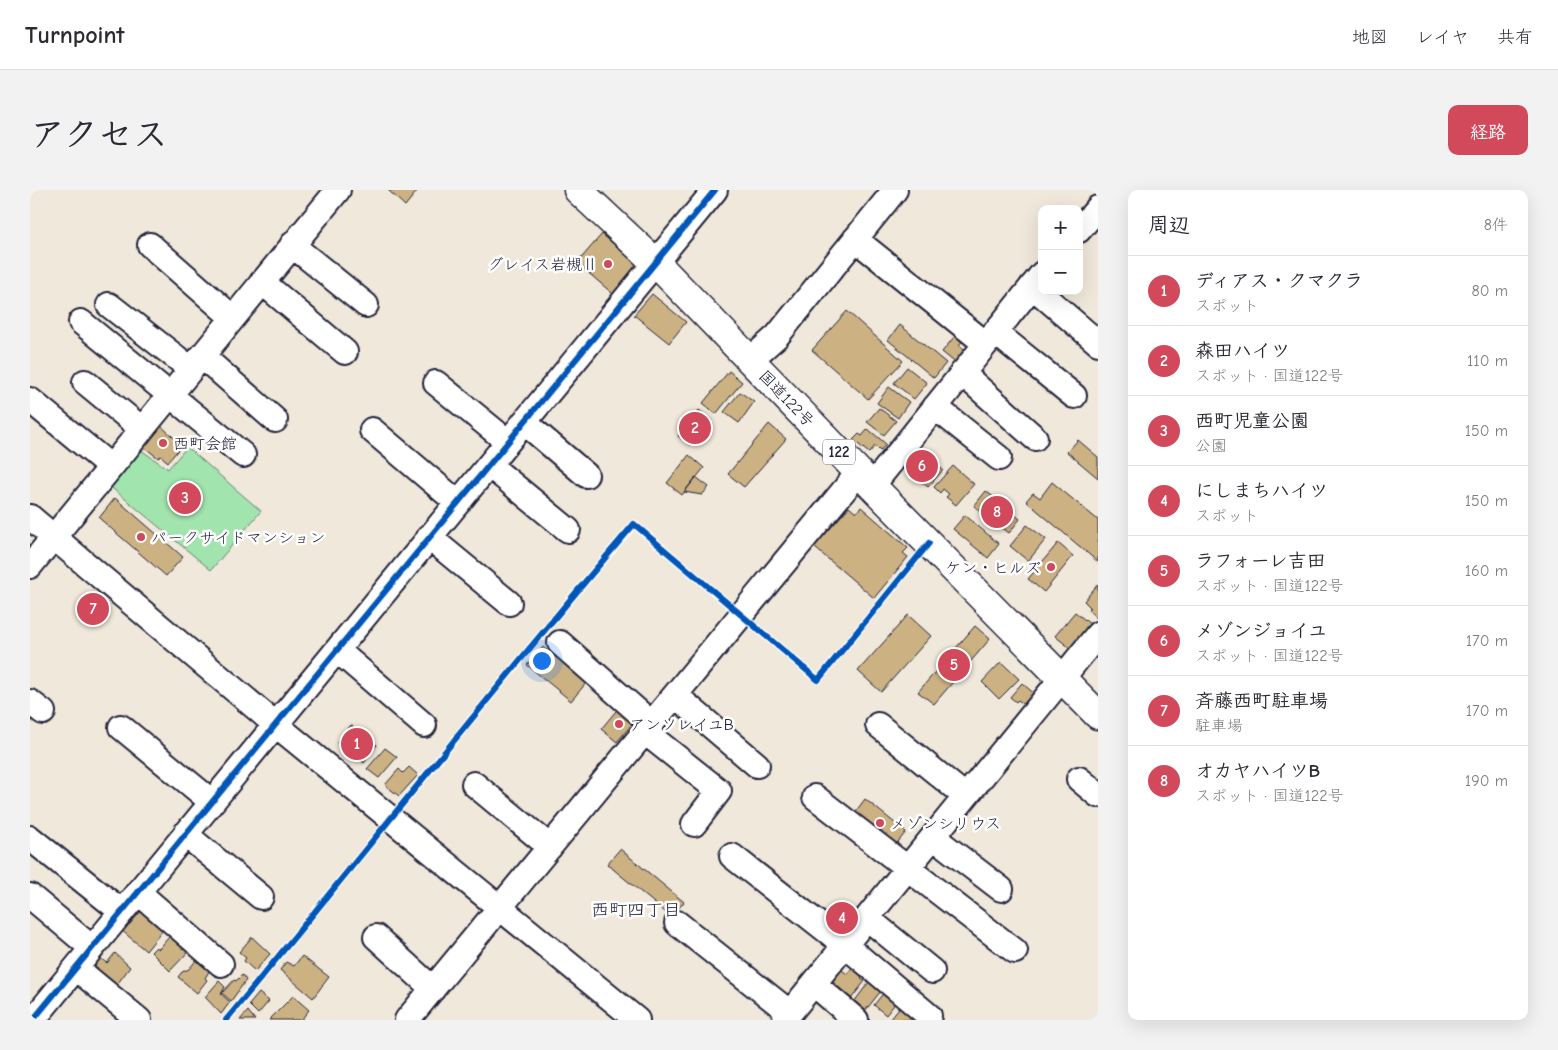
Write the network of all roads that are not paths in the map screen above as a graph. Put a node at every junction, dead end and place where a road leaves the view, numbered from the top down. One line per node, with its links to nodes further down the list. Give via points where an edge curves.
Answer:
1 (338, 190): 7 (street)
2 (578, 190): 8 (highway, 国道122号 / 122)
3 (715, 190): 8 (street)
4 (896, 190): 5 (street)
5 (855, 240): 15 (street); 18 (street, via 777,336)
6 (150, 245): 13 (street)
7 (292, 245): 10 (street); 11 (street)
8 (656, 263): 18 (highway, 国道122号 / 122); 28 (street)
9 (1037, 280): 15 (street); 16 (street)
10 (262, 282): 13 (street); 17 (street)
11 (366, 305)
12 (109, 306): 19 (street)
13 (233, 318): 19 (street)
14 (81, 322): 23 (street)
15 (990, 338): 20 (street); 24 (street)
16 (1098, 343)
17 (345, 352)
18 (750, 360): 38 (highway, 国道122号 / 122)
19 (196, 362): 23 (street); 27 (street)
20 (962, 373): 26 (street); 31 (street)
21 (85, 382): 29 (street)
22 (436, 383): 32 (street)
23 (169, 396): 29 (street); 33 (street)
24 (1074, 396)
25 (30, 400): 36 (street)
26 (936, 406): 34 (street); 38 (street)
27 (275, 420)
28 (524, 422): 32 (street); 37 (street)
29 (142, 429): 36 (street)
30 (372, 430): 39 (street)
31 (1035, 438)
32 (508, 442): 35 (street)
33 (243, 455)
34 (999, 458)
35 (489, 465): 39 (street); 41 (street)
36 (111, 467): 42 (street)
37 (586, 475)
38 (865, 479): 49 (highway, 国道122号 / 122); 50 (street)
39 (458, 503): 43 (street)
40 (30, 517): 42 (street)
41 (568, 530)
42 (54, 536): 44 (street); 52 (street)
43 (430, 537): 45 (street); 48 (street)
44 (30, 566)
45 (509, 603)
46 (1098, 634): 49 (street)
47 (560, 642): 56 (street)
48 (337, 650): 52 (street); 54 (street)
49 (1061, 678): 51 (highway, 国道122号 / 122); 61 (street)
50 (675, 695): 56 (street); 57 (street)
51 (1098, 715)
52 (275, 724): 63 (street); 75 (street)
53 (878, 724): 61 (street)
54 (424, 725)
55 (122, 727): 63 (street)
56 (648, 728): 64 (street, via 719,791); 68 (street)
57 (757, 765)
58 (1079, 779): 60 (street)
59 (474, 784): 68 (street)
60 (1098, 795)
61 (966, 796): 66 (street)
62 (815, 798): 70 (street)
63 (212, 802): 65 (street)
64 (694, 824)
65 (185, 834): 72 (street); 74 (street)
66 (933, 837): 70 (street); 71 (street)
67 (30, 838): 76 (street)
68 (550, 847): 75 (street)
69 (732, 856): 80 (street)
70 (908, 868): 77 (street); 82 (street)
71 (1002, 889)
72 (138, 892): 76 (street); 83 (street)
73 (30, 896): 81 (street)
74 (261, 897)
75 (501, 907): 87 (street); 93 (street)
76 (122, 912): 81 (street)
77 (867, 918): 80 (street); 85 (street)
78 (677, 923): 89 (street)
79 (376, 937): 87 (street)
80 (845, 945): 86 (street); 90 (street)
81 (92, 948): 84 (street)
82 (1015, 951)
83 (221, 964)
84 (76, 968): 88 (street); 91 (street)
85 (932, 971)
86 (814, 984): 89 (street); 94 (street)
87 (433, 989): 92 (street)
88 (33, 1016)
89 (787, 1016)
90 (929, 1016)
91 (140, 1020)
92 (407, 1020)
93 (638, 1020)
94 (856, 1020)

